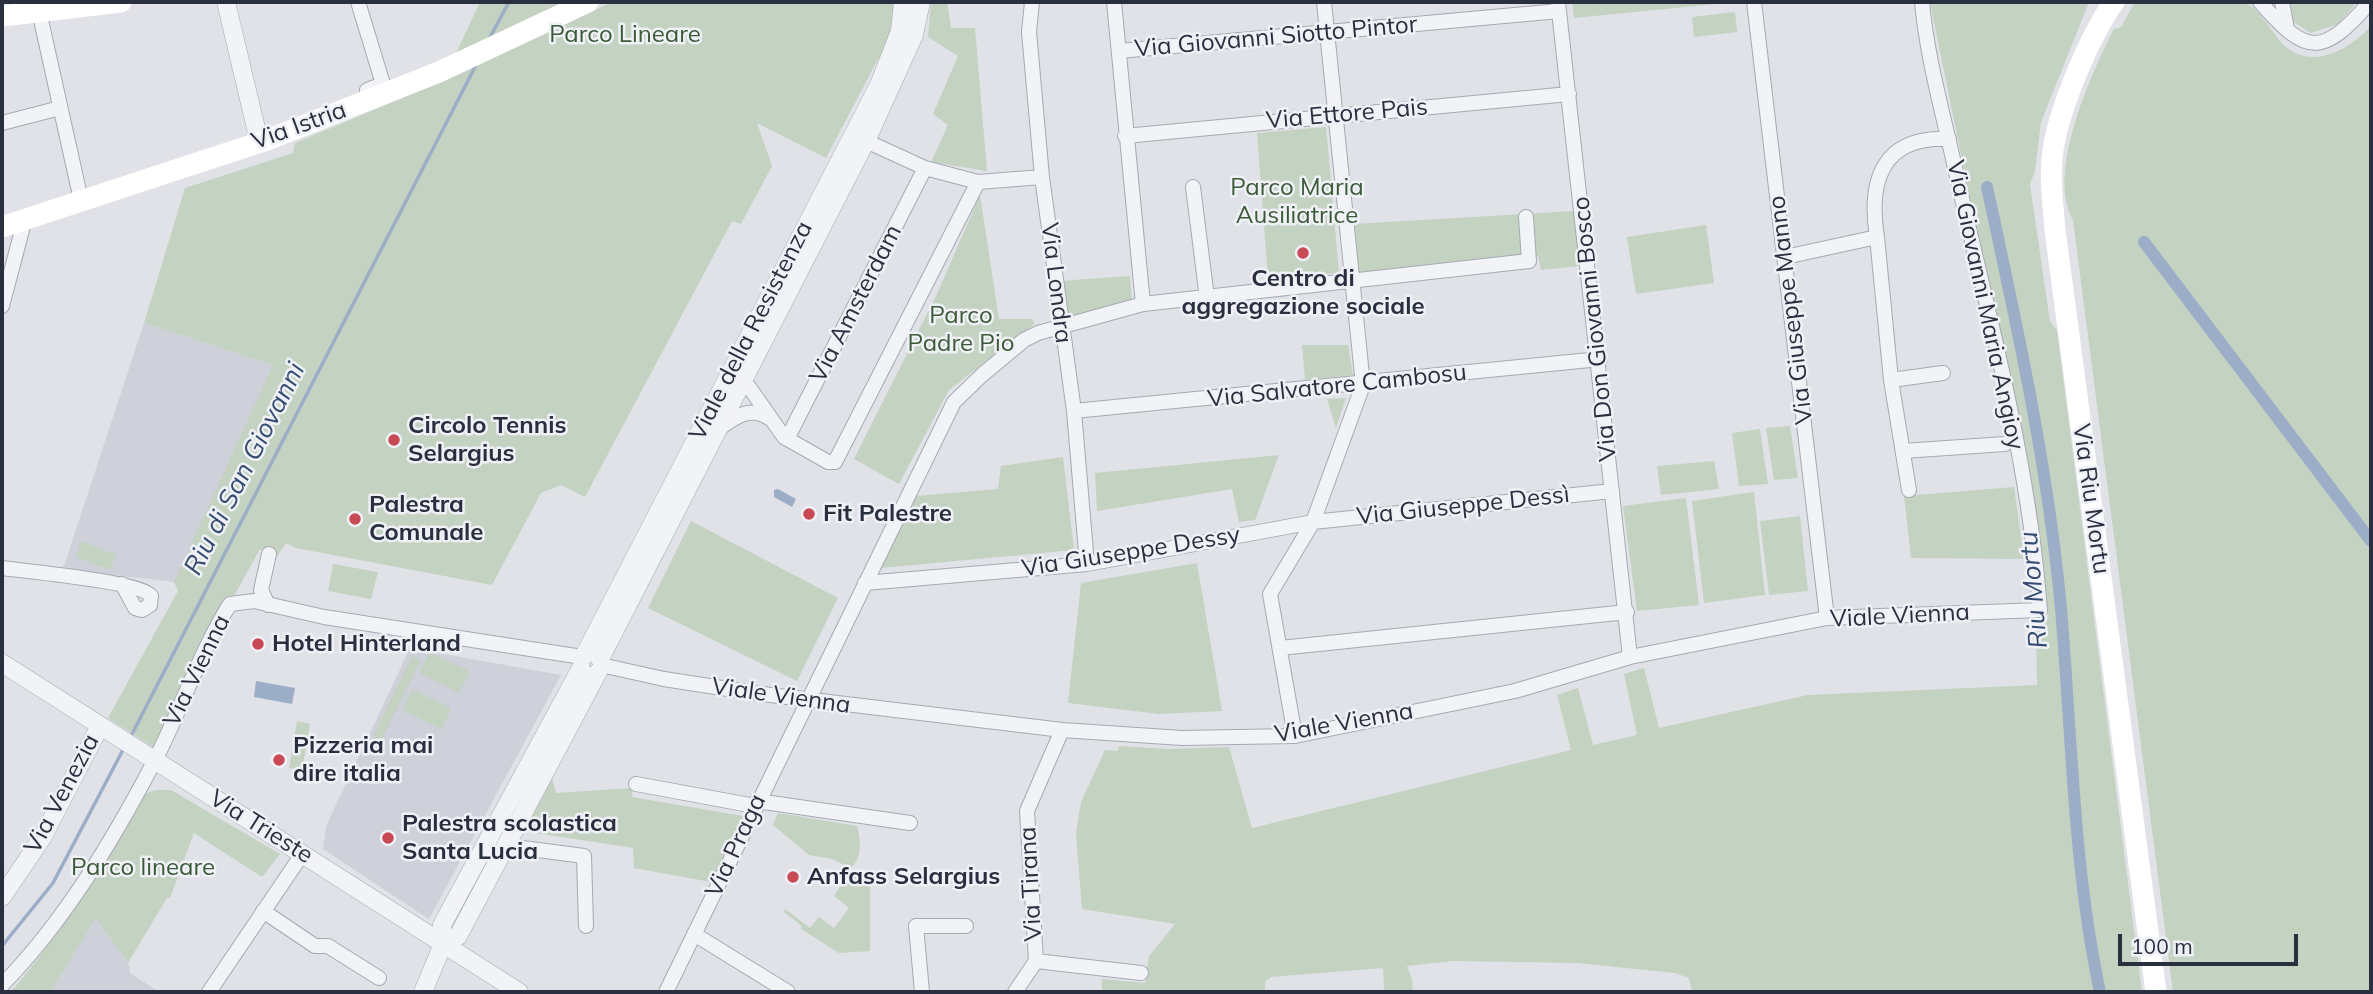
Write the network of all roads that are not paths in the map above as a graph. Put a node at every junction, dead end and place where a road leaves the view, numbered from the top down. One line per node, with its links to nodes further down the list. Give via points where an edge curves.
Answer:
1 (112, 2): 2 (main road); 18 (main road)
2 (121, 2)
3 (226, 2): 29 (street)
4 (358, 2): 29 (street, via 383,84 269,128)
5 (588, 2): 29 (main road, Via Istria, via 439,72)
6 (903, 2): 72 (street, Viale della Resistenza, via 900,31 879,85)
7 (921, 2): 30 (street, Viale della Resistenza, via 914,35)
8 (1032, 2): 32 (street, Via Londra, via 1029,33)
9 (1114, 2): 22 (street)
10 (1324, 2): 20 (street)
11 (1754, 2): 40 (street, Via Giuseppe Manno)
12 (1922, 2): 28 (street, Via Giovanni Maria Angioy)
13 (2260, 2): 21 (street)
14 (2282, 2): 21 (street)
15 (2370, 2): 21 (street, via 2341,33 2327,40 2305,43)
16 (1558, 6): 20 (street, Via Giovanni Siotto Pintor); 23 (street, Via Don Giovanni Bosco)
17 (2109, 6): 100 (main road, Via Riu Mortu, via 2070,93 2053,150 2051,177)
18 (38, 11): 19 (main road); 24 (street)
19 (2, 14)
20 (1327, 32): 22 (street, Via Giovanni Siotto Pintor); 25 (street)
21 (2288, 34)
22 (1119, 51): 27 (street)
23 (1569, 94): 25 (street, Via Ettore Pais); 46 (street, Via Don Giovanni Bosco)
24 (60, 108): 26 (street); 35 (street)
25 (1336, 116): 27 (street, Via Ettore Pais); 41 (street)
26 (2, 123)
27 (1125, 136): 43 (street)
28 (1949, 139): 39 (street, via 1906,146 1889,158 1873,196); 66 (street, Via Giovanni Maria Angioy, via 2017,445 2035,545)
29 (259, 141): 35 (main road, Via Istria)
30 (866, 141): 31 (street); 49 (street, Viale della Resistenza)
31 (925, 168): 33 (street); 54 (street, Via Amsterdam)
32 (1042, 177): 33 (street); 45 (street, Via Londra)
33 (978, 182): 54 (street, via 835,462)
34 (1193, 187): 42 (street)
35 (81, 200): 37 (main road, Via Istria)
36 (1526, 217): 41 (street, Via Praga, via 1529,261)
37 (25, 219): 38 (main road, Via Istria); 44 (street)
38 (2, 227)
39 (1877, 237): 40 (street); 48 (street)
40 (1785, 257): 68 (street, Via Giuseppe Manno)
41 (1352, 281): 42 (street, Via Praga); 50 (street)
42 (1207, 298): 43 (street, Via Praga)
43 (1143, 304): 45 (street, Via Praga)
44 (2, 306)
45 (1060, 326): 51 (street, Via Londra); 63 (street, Via Praga, via 1024,340 956,398)
46 (1600, 359): 50 (street, Via Salvatore Cambosu); 58 (street, Via Don Giovanni Bosco)
47 (1943, 373): 48 (street)
48 (1891, 380): 56 (street)
49 (741, 382): 52 (street); 53 (street, Viale della Resistenza)
50 (1363, 385): 51 (street, Via Salvatore Cambosu); 59 (street)
51 (1074, 411): 61 (street, Via Londra)
52 (769, 418): 53 (street, via 757,412 743,414); 54 (street)
53 (716, 431): 72 (street, Viale della Resistenza)
54 (787, 439)
55 (2005, 444): 56 (street)
56 (1903, 451): 57 (street)
57 (1909, 490)
58 (1612, 491): 59 (street, Via Giuseppe Dessì); 67 (street, Via Don Giovanni Bosco)
59 (1313, 522): 61 (street, Via Giuseppe Dessy); 69 (street, via 1270,594)
60 (269, 554): 65 (street)
61 (1087, 564): 63 (street, Via Giuseppe Dessy)
62 (2, 568): 64 (street)
63 (865, 583): 73 (street, Via Praga)
64 (122, 584)
65 (261, 603): 72 (street, Viale Vienna); 77 (street, Via Vienna, via 230,604)
66 (2040, 610): 68 (street, Viale Vienna)
67 (1627, 612): 69 (street); 70 (street, Via Don Giovanni Bosco)
68 (1827, 618): 70 (street, Viale Vienna)
69 (1280, 649): 76 (street)
70 (1630, 657): 76 (street, Viale Vienna, via 1515,691)
71 (2, 663): 74 (street, Via Trieste)
72 (591, 663): 73 (street, Viale Vienna, via 664,680); 81 (street); 88 (street, via 442,925)
73 (806, 701): 75 (street, Viale Vienna); 79 (street, Via Praga)
74 (103, 728): 77 (street, Via Trieste); 83 (street, Via Venezia, via 42,838)
75 (1062, 730): 76 (street, Viale Vienna, via 1182,738); 89 (street, Via Tirana, via 1027,811)
76 (1295, 736)
77 (150, 759): 82 (street, Via Trieste); 92 (street, via 82,884)
78 (636, 784): 79 (street)
79 (756, 803): 80 (street); 87 (street, Via Praga)
80 (910, 823)
81 (507, 846): 85 (street, via 584,856); 88 (street, via 458,936)
82 (303, 853): 84 (street); 88 (street, Via Trieste)
83 (2, 897)
84 (263, 911): 91 (street, via 315,946 328,946); 93 (street)
85 (586, 926)
86 (966, 926): 98 (street, via 916,926)
87 (694, 934): 96 (street, Via Praga); 97 (street)
88 (443, 944): 94 (street); 95 (street, Via Trieste)
89 (1036, 961): 90 (street, Via Tirana); 99 (street, Via Tirana)
90 (1141, 973)
91 (379, 978)
92 (2, 985)
93 (209, 992)
94 (423, 992)
95 (519, 992)
96 (666, 992)
97 (788, 992)
98 (922, 992)
99 (1015, 992)
100 (2156, 992)

